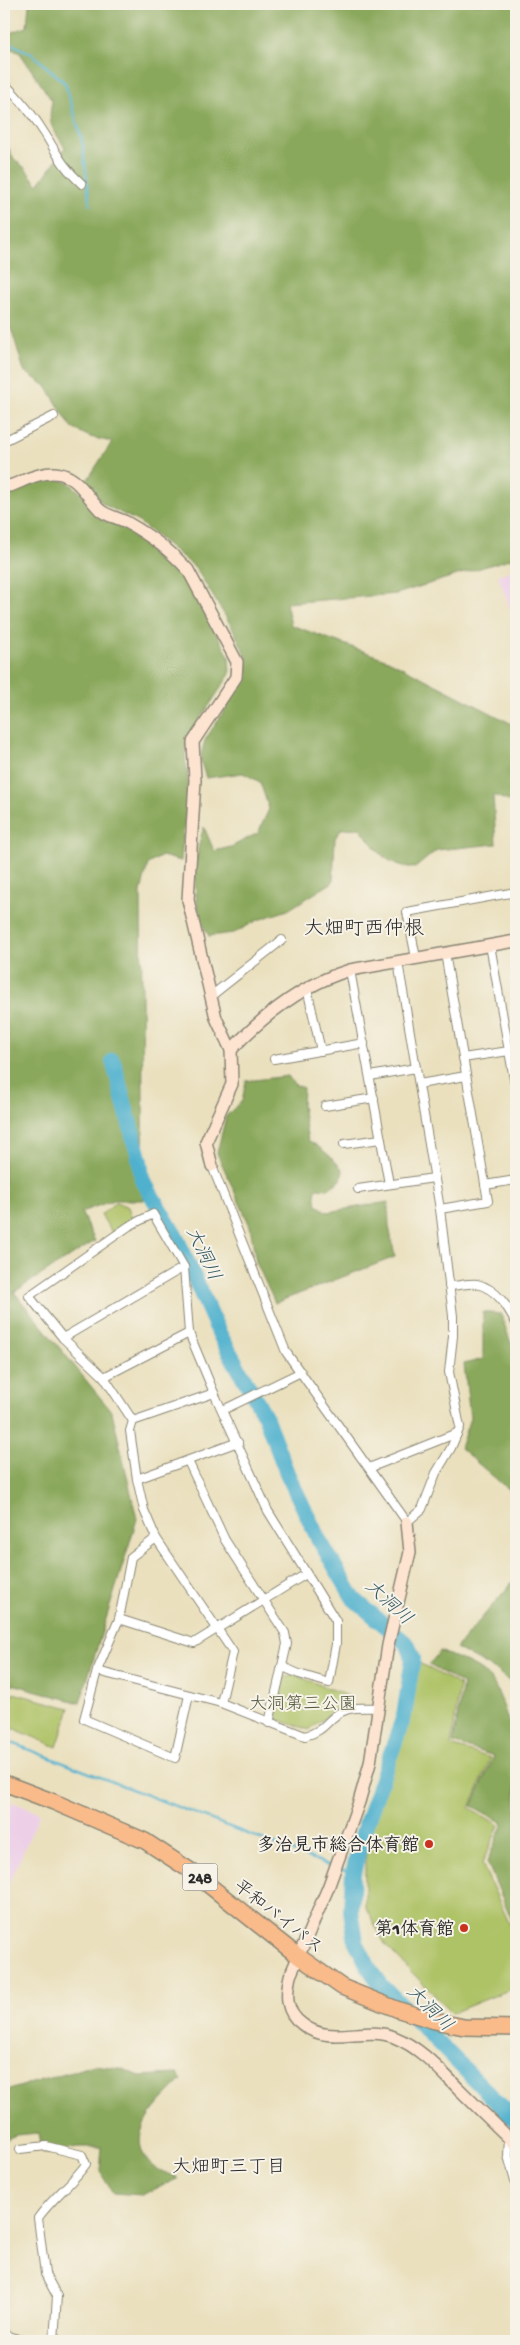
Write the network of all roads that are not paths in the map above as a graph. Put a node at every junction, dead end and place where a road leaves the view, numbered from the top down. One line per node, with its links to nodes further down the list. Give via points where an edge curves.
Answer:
1 (4, 83): 2 (street, via 18,96 66,169)
2 (82, 184)
3 (54, 416): 4 (street)
4 (4, 441)
5 (4, 484): 15 (street, via 10,486 47,472 77,482 102,512 132,526 188,570 237,662 236,677 192,748 195,780 188,900)
6 (516, 892): 11 (street, via 407,912)
7 (282, 940): 15 (street)
8 (516, 940): 9 (street)
9 (490, 945): 10 (street); 17 (street)
10 (444, 953): 11 (street); 22 (street)
11 (416, 958): 12 (street)
12 (398, 962): 13 (street); 24 (street)
13 (350, 970): 14 (street, via 326,977); 18 (street)
14 (306, 988): 19 (street, via 270,1012); 20 (street)
15 (211, 996): 19 (street, via 216,1018)
16 (516, 1032): 17 (street)
17 (506, 1034): 21 (street)
18 (364, 1043): 20 (street); 25 (street)
19 (231, 1050): 33 (street, via 232,1084 206,1142)
20 (320, 1051): 23 (street)
21 (509, 1051): 22 (street); 28 (street)
22 (463, 1058): 26 (street)
23 (274, 1059)
24 (416, 1068): 25 (street); 27 (street)
25 (370, 1076): 29 (street)
26 (466, 1076): 27 (street); 37 (street)
27 (419, 1084): 34 (street)
28 (516, 1090)
29 (374, 1098): 30 (street); 31 (street)
30 (325, 1106)
31 (381, 1138): 32 (street); 36 (street)
32 (344, 1144)
33 (212, 1166): 45 (street, via 286,1352)
34 (434, 1178): 36 (street); 39 (street)
35 (516, 1180): 37 (street)
36 (389, 1184): 38 (street)
37 (485, 1186): 39 (street, via 488,1201)
38 (358, 1189)
39 (440, 1210): 41 (street)
40 (184, 1267): 43 (street); 44 (street); 44 (street, via 153,1214 129,1226 29,1296)
41 (449, 1286): 42 (street, via 477,1284 491,1291 502,1299); 50 (street, via 453,1336 449,1372 460,1426)
42 (516, 1323)
43 (189, 1333): 46 (street); 47 (street)
44 (63, 1338): 46 (street)
45 (301, 1372): 48 (street); 53 (street)
46 (104, 1377): 49 (street)
47 (214, 1392): 48 (street); 49 (street)
48 (223, 1410): 51 (street)
49 (133, 1422): 54 (street, via 130,1431)
50 (457, 1433): 53 (street); 55 (street, via 422,1509)
51 (238, 1442): 52 (street); 57 (street, via 268,1511)
52 (188, 1461): 54 (street); 58 (street, via 225,1540)
53 (369, 1468): 55 (street)
54 (137, 1479): 56 (street, via 144,1510)
55 (407, 1522): 65 (street, via 410,1552 388,1645)
56 (156, 1538): 59 (street, via 131,1558); 60 (street)
57 (306, 1574): 58 (street); 61 (street, via 336,1621 336,1644 329,1684)
58 (263, 1600): 60 (street); 61 (street, via 284,1633 287,1644)
59 (119, 1619): 60 (street, via 194,1643); 62 (street)
60 (218, 1629): 64 (street, via 233,1652)
61 (283, 1667): 66 (street)
62 (97, 1671): 63 (street); 63 (street, via 84,1719 175,1758)
63 (189, 1695): 64 (street)
64 (221, 1703): 66 (street)
65 (378, 1708): 66 (street, via 356,1707 341,1712 318,1733 305,1736); 68 (street, via 370,1763 359,1802 328,1888)
66 (270, 1723)
67 (4, 1783): 68 (highway, 平和バイパス / 248, via 145,1841 191,1870)
68 (298, 1956): 69 (highway, 平和バイパス / 248, via 342,1986 435,2021 464,2027); 70 (street, via 287,1991 287,2004 299,2023 329,2036 378,2033 394,2037 422,2052)
69 (516, 2028)
70 (513, 2142): 72 (street, via 508,2156)
71 (20, 2149): 75 (street, via 46,2146 82,2155 86,2164 38,2218 45,2274 57,2296)
72 (516, 2184)
73 (4, 2335): 74 (street)
74 (25, 2341)
75 (54, 2341)

